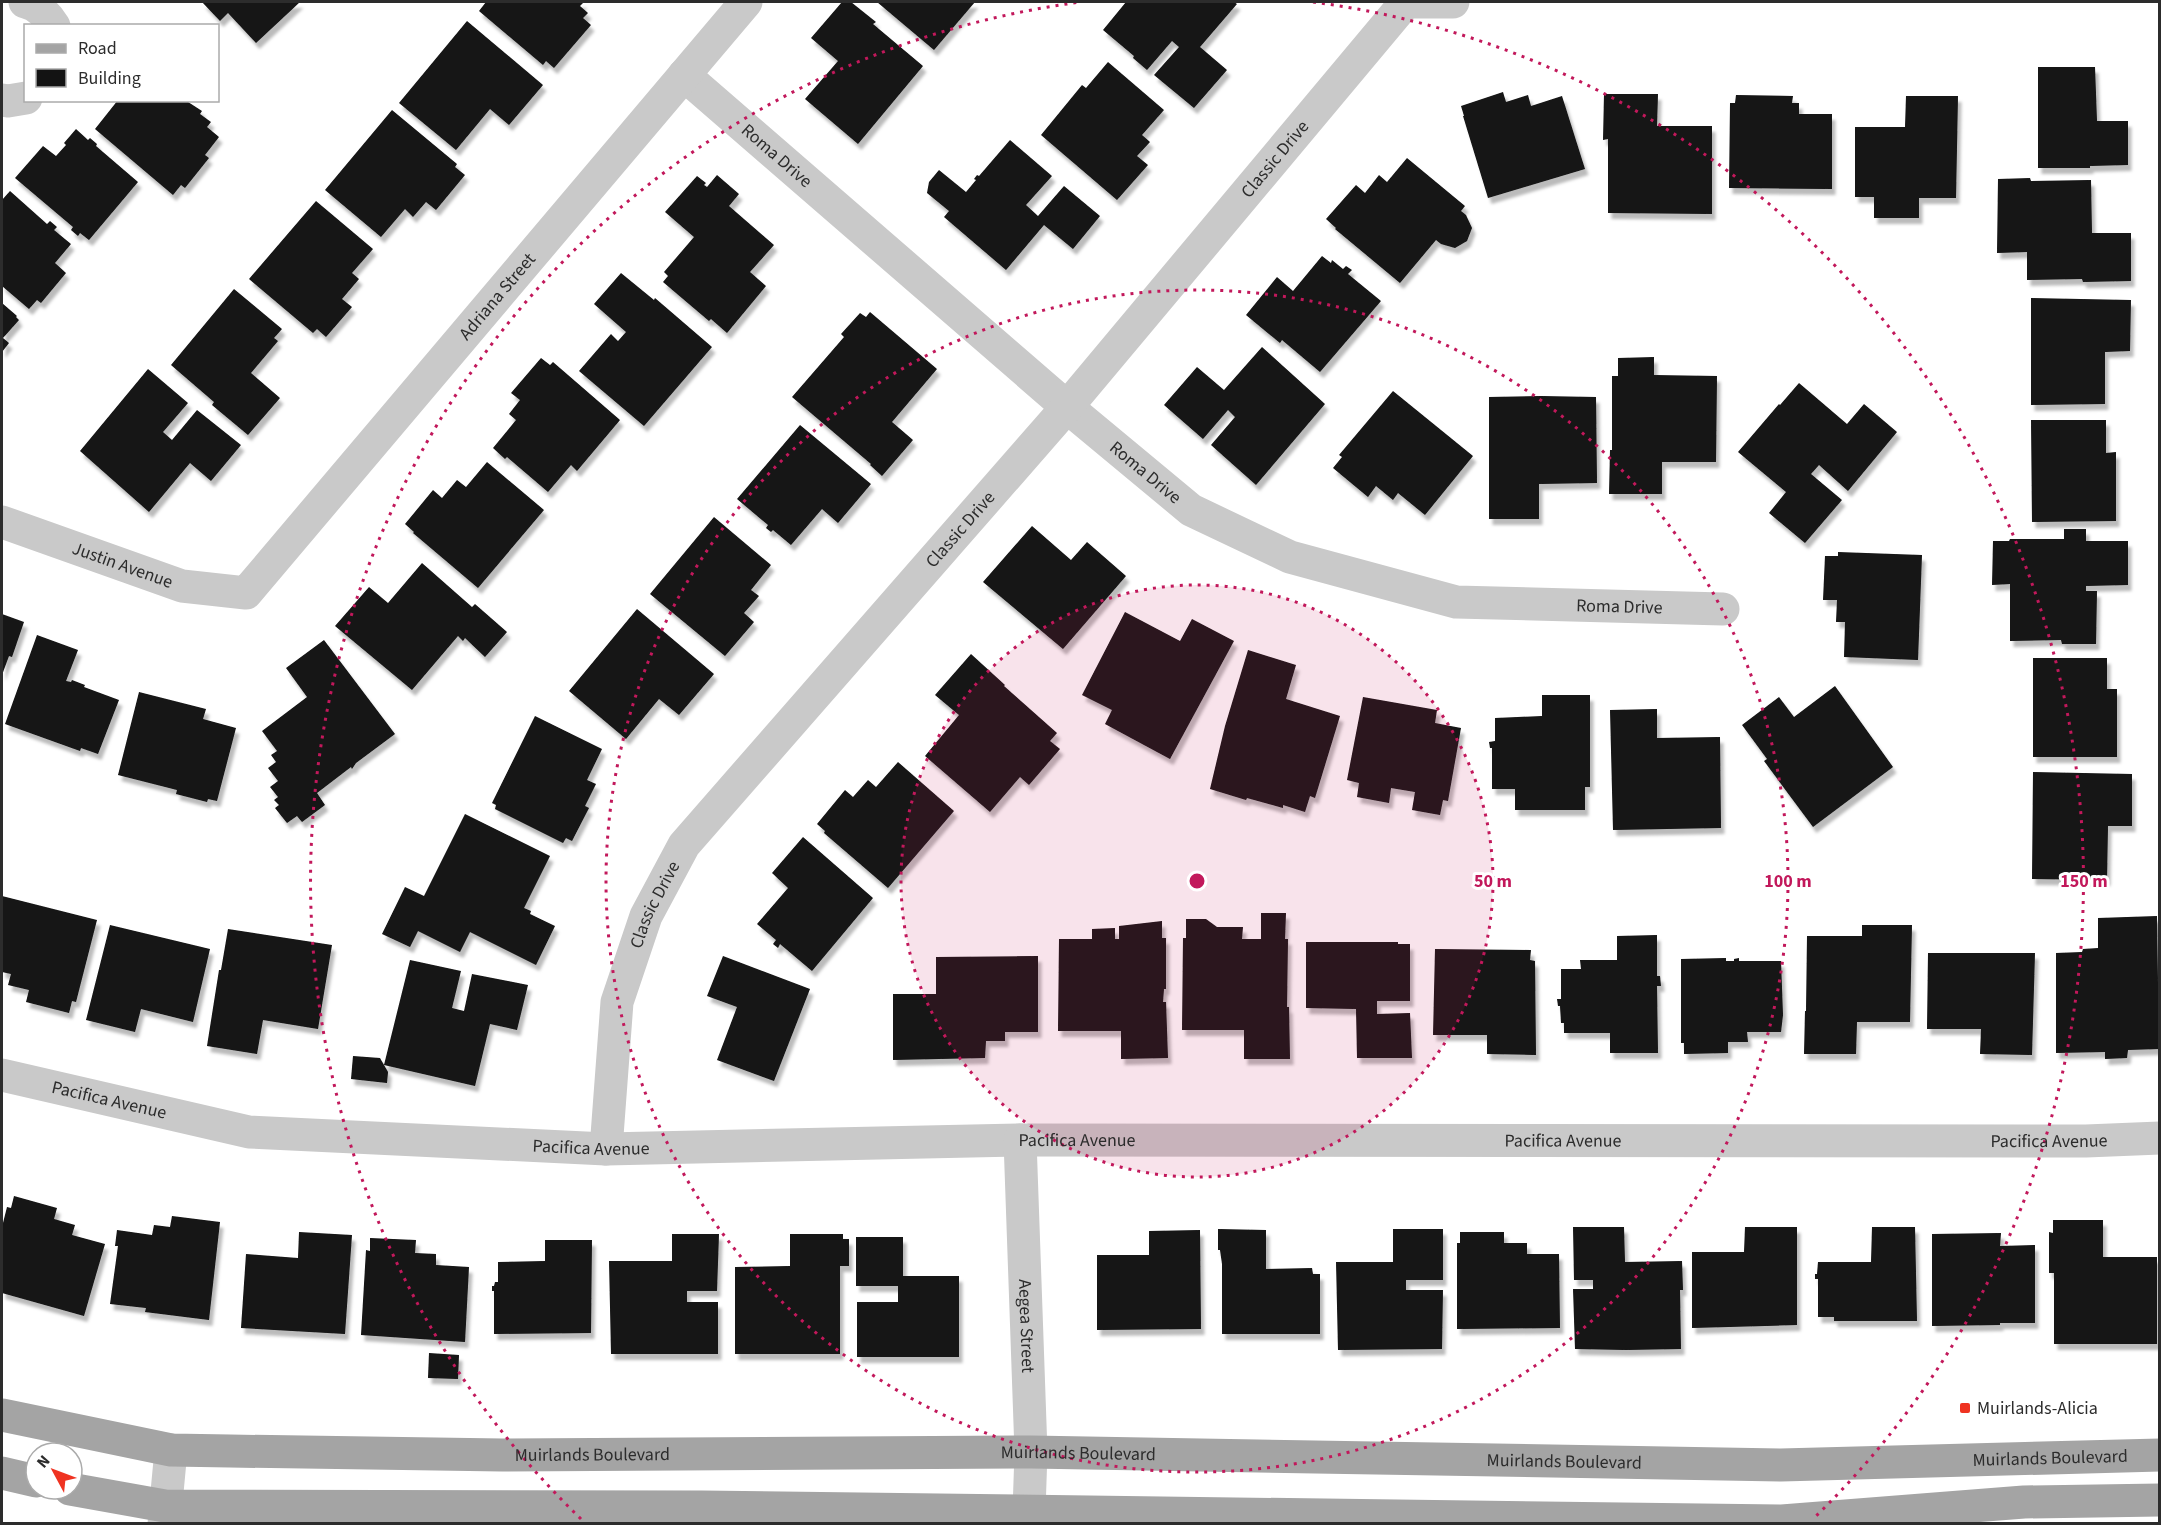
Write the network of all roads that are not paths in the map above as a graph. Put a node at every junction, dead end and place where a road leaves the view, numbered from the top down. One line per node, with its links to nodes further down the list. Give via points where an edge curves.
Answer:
1 (25, 2): 4 (street, via 46,14)
2 (746, 2): 5 (street, Adriana Street)
3 (1453, 2): 8 (street, Classic Drive, via 1406,2)
4 (53, 24)
5 (684, 75): 8 (street, Roma Drive); 10 (street, Adriana Street)
6 (24, 98): 7 (street)
7 (2, 100)
8 (1067, 406): 11 (street, Roma Drive, via 1191,510 1290,557 1456,602); 15 (street, Classic Drive, via 684,845 646,916 617,1002)
9 (2, 522): 10 (street, Justin Avenue, via 182,586)
10 (246, 593)
11 (1724, 609)
12 (2, 1075): 15 (street, Pacifica Avenue, via 249,1132)
13 (2160, 1138): 14 (street, Pacifica Avenue, via 2086,1142)
14 (1020, 1140): 15 (street, Pacifica Avenue); 18 (street, Aegea Street)
15 (606, 1149)
16 (2, 1415): 17 (main road, Muirlands Boulevard)
17 (171, 1450): 18 (main road, Muirlands Boulevard, via 502,1455); 25 (street)
18 (1031, 1452): 19 (main road, Muirlands Boulevard, via 1781,1464); 24 (street, Aegea Street)
19 (2160, 1455)
20 (2, 1473): 21 (main road)
21 (24, 1478)
22 (84, 1493): 25 (main road)
23 (2160, 1500): 24 (main road, via 2024,1502 1782,1521)
24 (1029, 1511): 25 (main road, via 690,1507)
25 (164, 1515)

